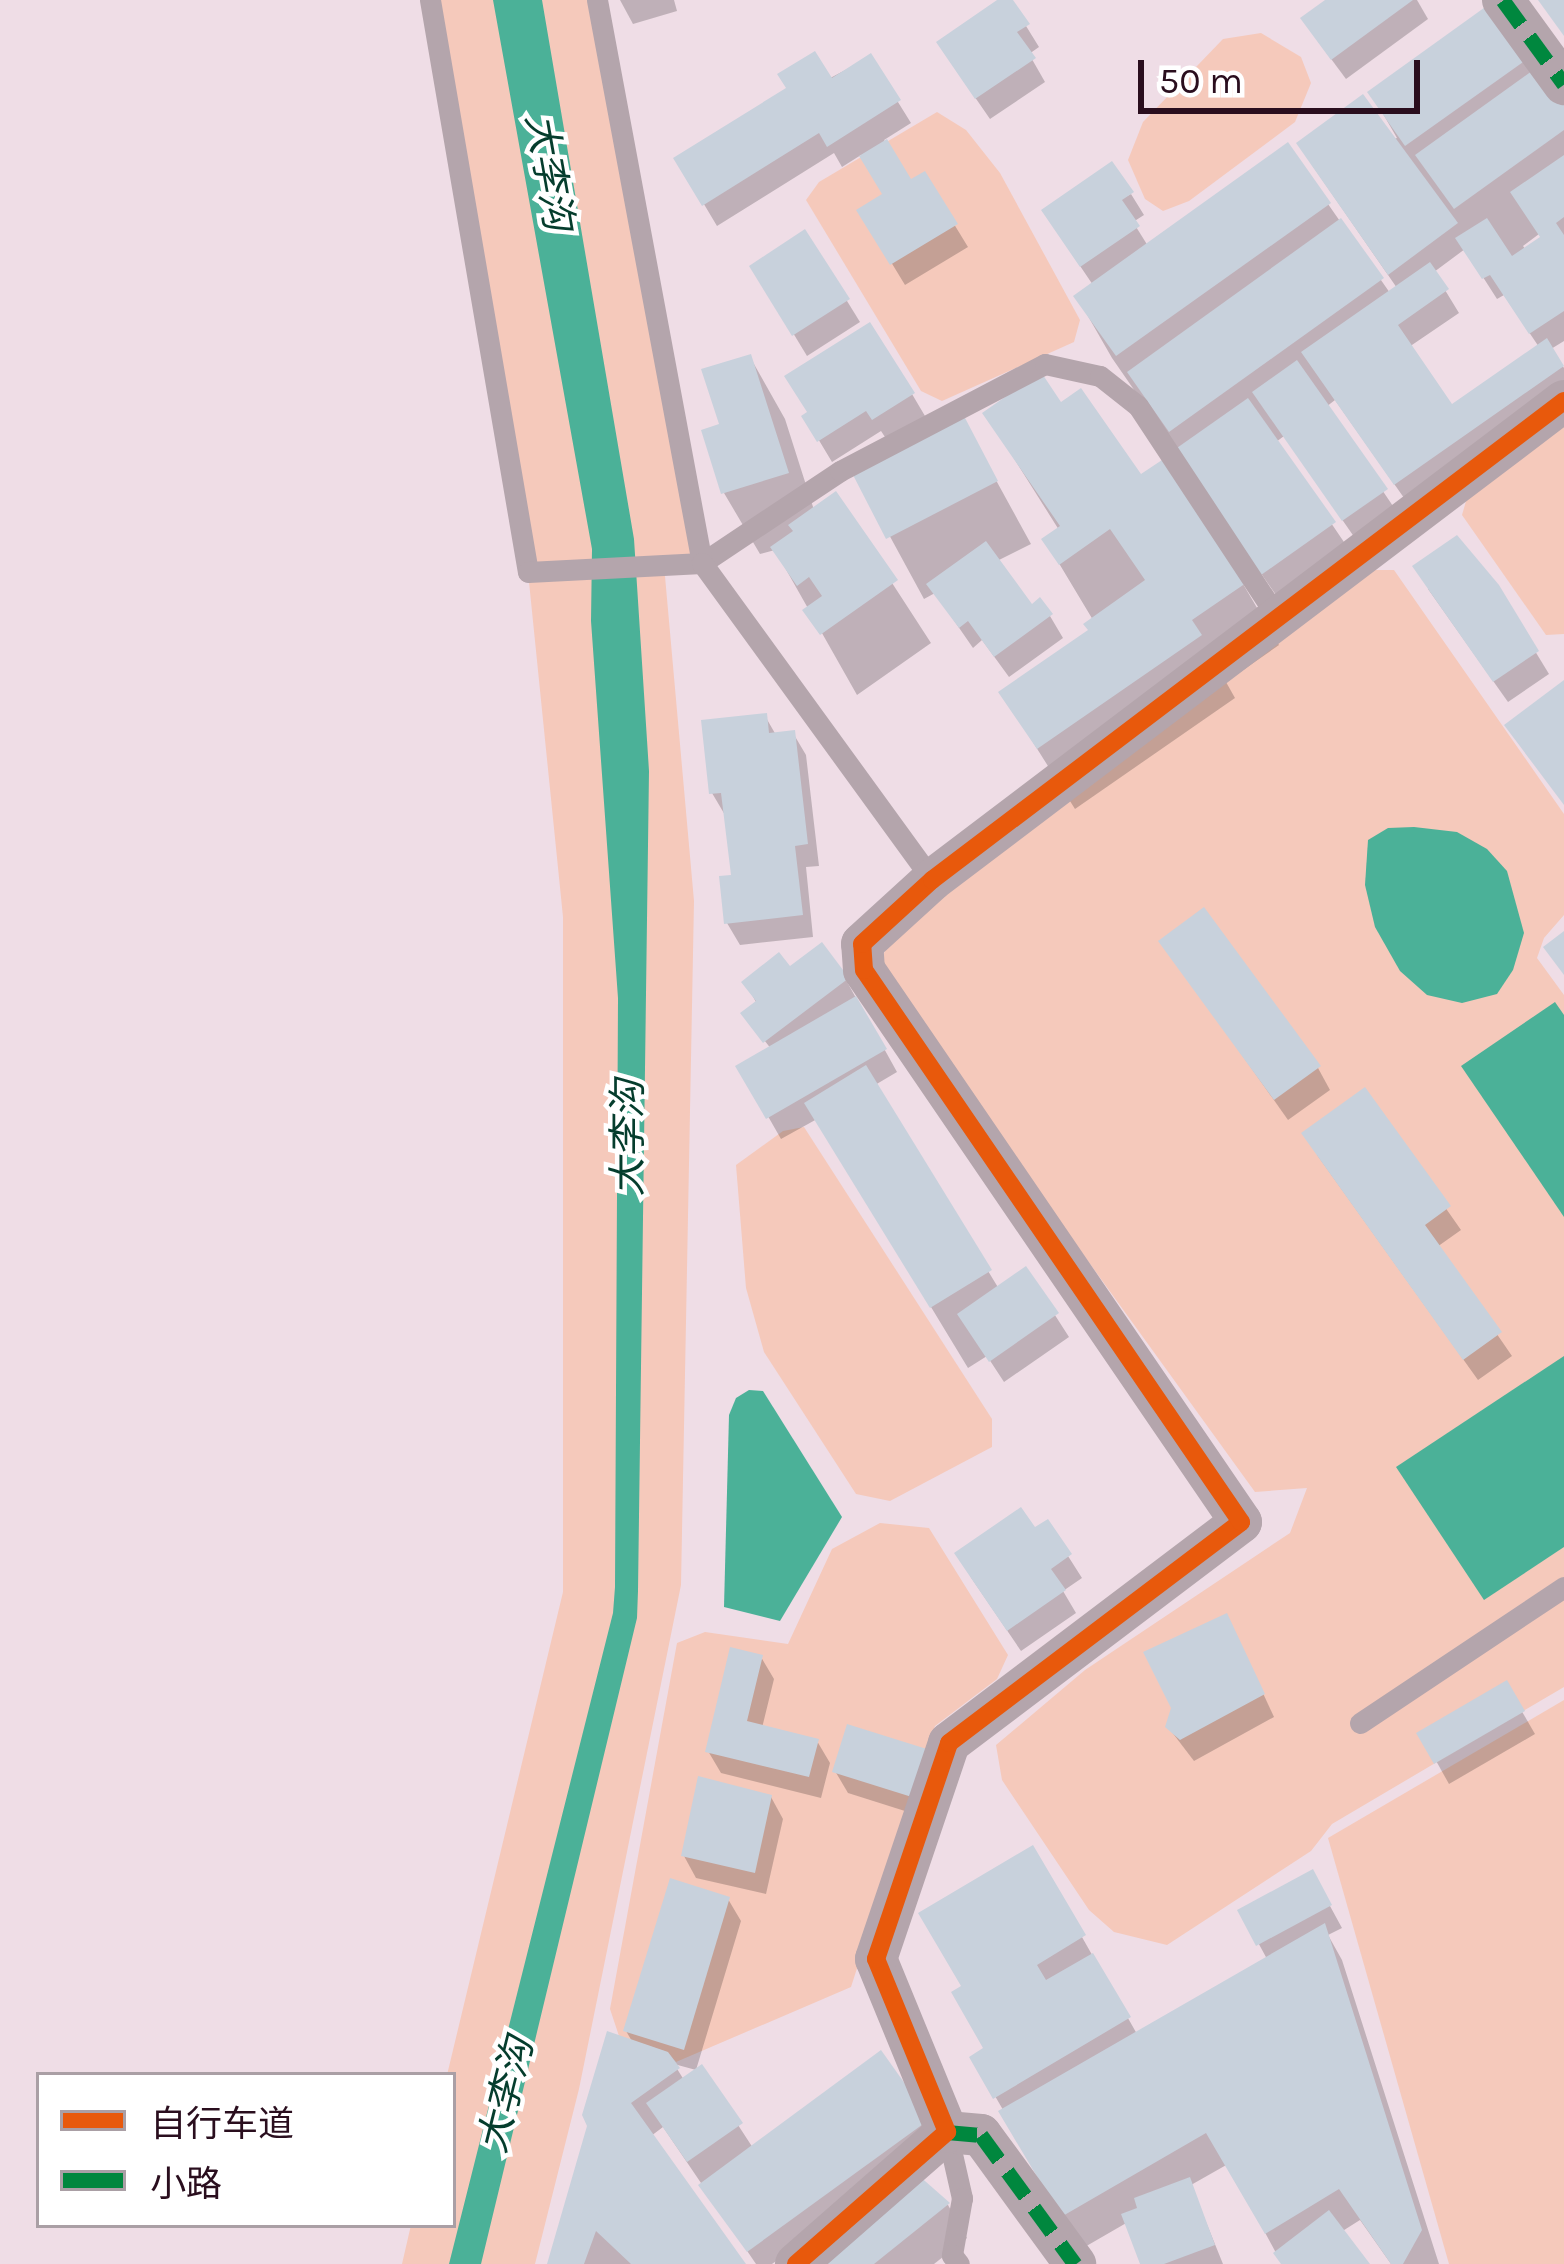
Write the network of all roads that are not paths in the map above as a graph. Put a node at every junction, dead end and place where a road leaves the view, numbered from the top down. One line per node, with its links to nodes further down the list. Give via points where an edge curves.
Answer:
1 (430, 0): 6 (lane, via 528,572)
2 (597, 0): 6 (lane)
3 (1503, 0): 4 (street)
4 (1564, 84)
5 (1564, 401): 7 (street)
6 (702, 563): 7 (lane, via 839,471 1046,364 1100,376 1138,406); 8 (lane)
7 (1278, 618): 8 (street)
8 (932, 880): 11 (street, via 862,944 864,970 1240,1522 949,1743 876,1959)
9 (1564, 1587): 10 (lane)
10 (1360, 1723)
11 (946, 2132): 12 (street); 13 (lane, via 962,2198 952,2255); 14 (street, via 981,2135)
12 (796, 2264)
13 (959, 2264)
14 (1075, 2264)

